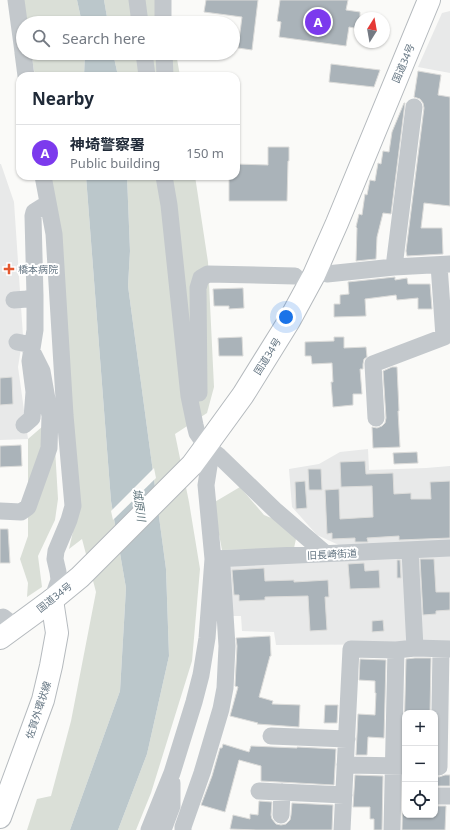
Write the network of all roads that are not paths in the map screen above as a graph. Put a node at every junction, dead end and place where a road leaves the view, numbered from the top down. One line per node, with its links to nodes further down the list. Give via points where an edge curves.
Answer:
1 (16, 0): 5 (street)
2 (137, 0): 6 (street)
3 (163, 0): 7 (street)
4 (430, 0): 33 (main road, 国道34号, via 314,274 289,321 243,394)
5 (18, 16)
6 (139, 16)
7 (163, 16)
8 (24, 60): 11 (street)
9 (145, 60): 12 (street)
10 (164, 60): 13 (street)
11 (25, 72)
12 (147, 72)
13 (165, 72)
14 (414, 107): 21 (street)
15 (44, 180): 18 (street)
16 (165, 180): 19 (street)
17 (169, 180): 19 (street)
18 (48, 205): 24 (street, via 34,212 33,216); 29 (street, via 54,234)
19 (169, 205): 32 (street)
20 (445, 264): 21 (street); 26 (street)
21 (394, 267): 22 (street)
22 (327, 274)
23 (295, 276): 32 (street, via 208,274 201,278 198,288 199,394)
24 (35, 296): 25 (street); 28 (street)
25 (14, 300)
26 (446, 319): 30 (street, via 444,337 373,364)
27 (17, 342): 28 (street, via 27,344)
28 (32, 351): 29 (street); 31 (street, via 32,418)
29 (58, 416): 34 (street, via 28,508 21,512); 39 (street, via 73,506 56,552 59,580)
30 (376, 418)
31 (24, 424)
32 (195, 425): 33 (street)
33 (206, 446): 37 (street); 38 (street, via 209,466 206,485); 39 (main road, 国道34号, via 192,465 80,577)
34 (0, 510)
35 (450, 548): 36 (street, 旧長崎街道)
36 (410, 551): 37 (street, 旧長崎街道); 41 (street)
37 (326, 554): 38 (street, 旧長崎街道)
38 (213, 559): 49 (street, via 207,638 201,675); 60 (street, via 222,567 227,646 225,688 221,709)
39 (52, 600): 40 (main road, 国道34号); 57 (main road, 佐賀外環状線, via 57,633 43,700)
40 (5, 628)
41 (415, 648): 42 (street); 43 (street)
42 (446, 649): 48 (street)
43 (396, 650): 45 (street, via 351,649); 47 (street)
44 (271, 736): 45 (street)
45 (347, 739): 46 (street)
46 (345, 764): 47 (street); 52 (street)
47 (399, 766): 53 (street)
48 (441, 767)
49 (172, 773): 58 (street); 59 (street, via 172,806)
50 (259, 791): 51 (street)
51 (282, 792): 52 (street); 56 (street)
52 (344, 795): 61 (street)
53 (399, 796): 62 (street)
54 (438, 796): 55 (street)
55 (450, 796)
56 (280, 815)
57 (0, 817)
58 (149, 830)
59 (163, 830)
60 (183, 830)
61 (342, 830)
62 (392, 830)

